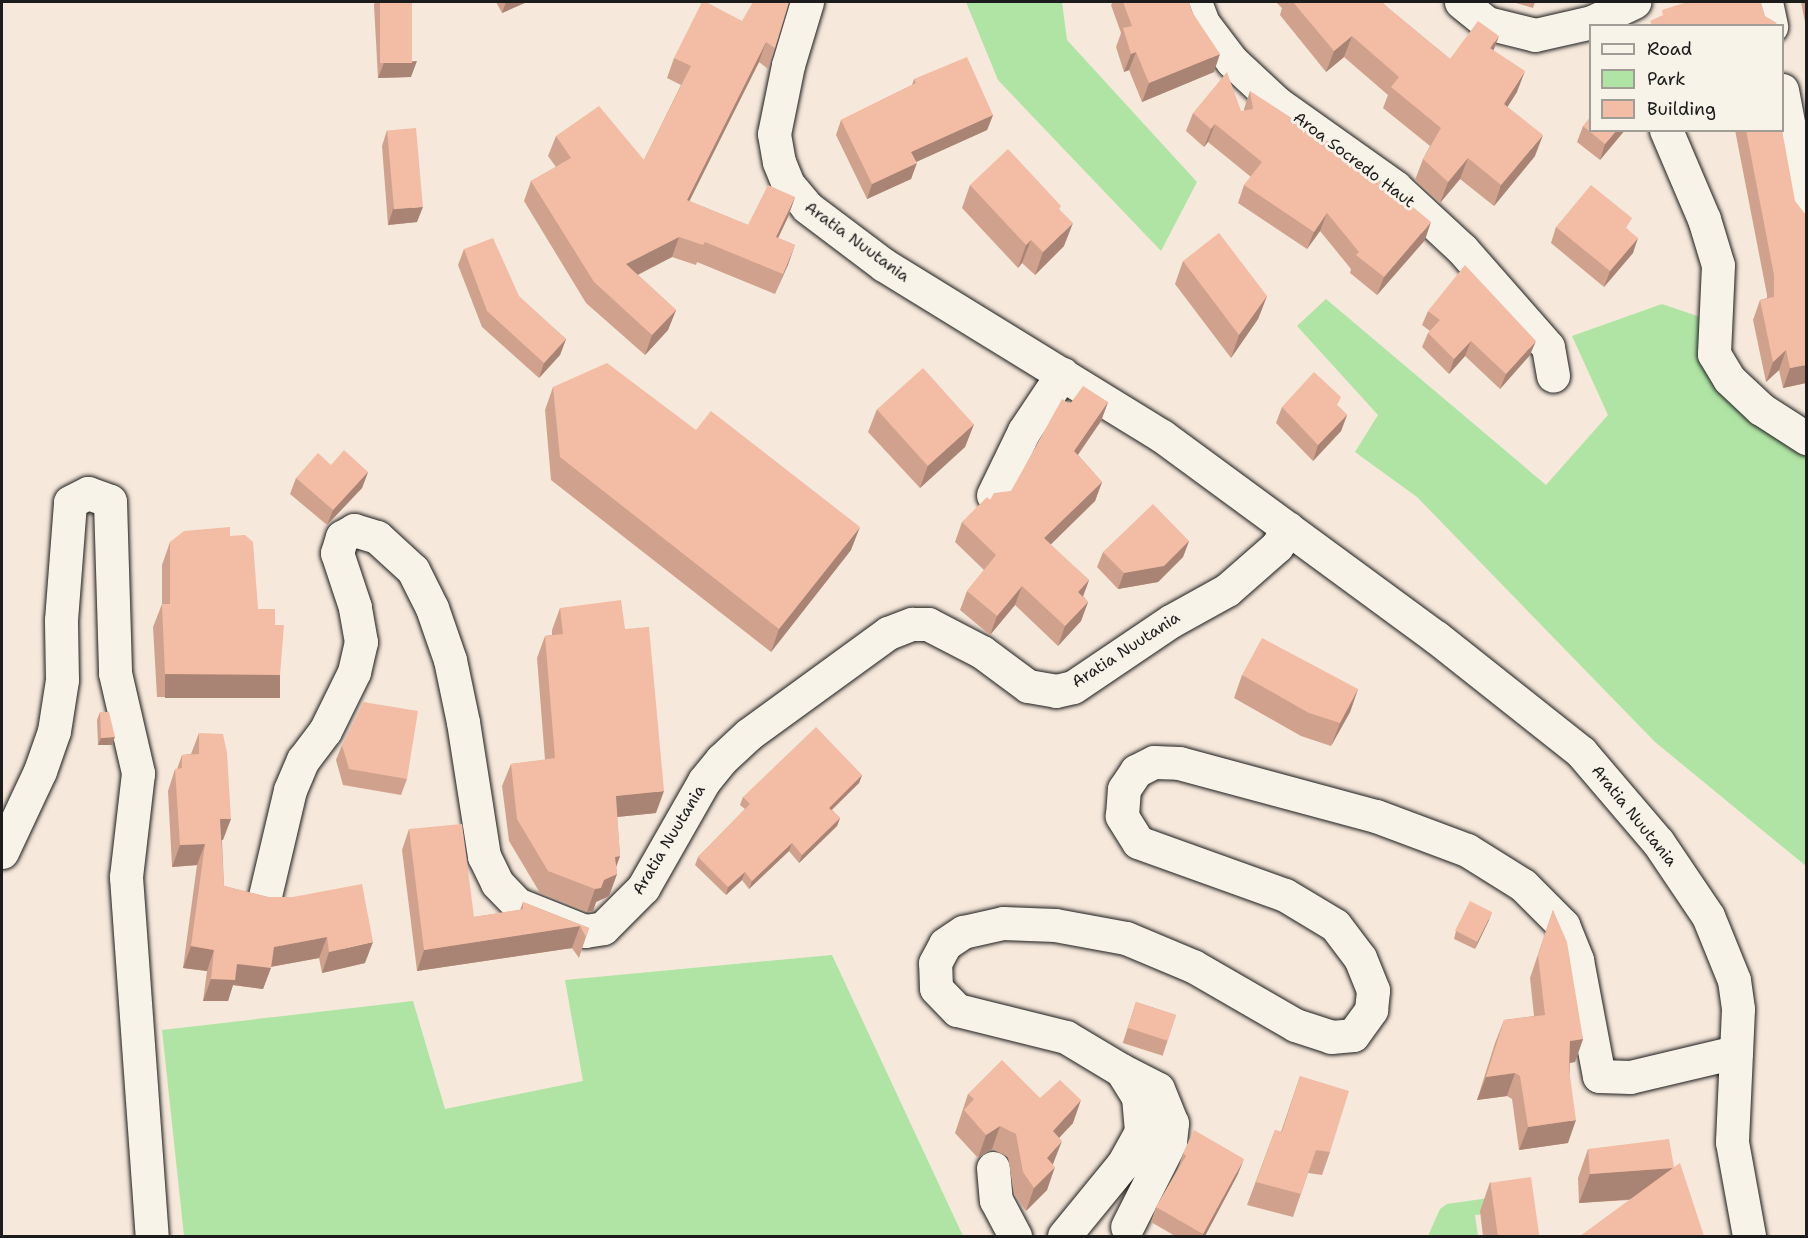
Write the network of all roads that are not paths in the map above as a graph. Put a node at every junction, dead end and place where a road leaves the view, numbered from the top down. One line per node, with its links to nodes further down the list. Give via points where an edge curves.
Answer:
1 (807, 2): 12 (street, Aratia Nuutania, via 782,88 774,134 788,183 807,207 884,265)
2 (1195, 2): 13 (street, Aroa Socredo Haut, via 1203,23 1232,61 1270,96 1395,187 1462,249 1548,347)
3 (1461, 2): 8 (street, via 1487,23 1512,31 1535,35)
4 (1634, 2): 6 (street)
5 (1766, 2): 7 (street)
6 (1593, 24)
7 (1771, 24)
8 (1589, 25)
9 (1784, 101): 11 (street)
10 (1666, 132): 14 (street, via 1704,219 1718,265 1714,354 1728,379 1761,409)
11 (1806, 217)
12 (1062, 374): 15 (street, via 1024,431); 16 (street, Aratia Nuutania, via 1146,425)
13 (1553, 376)
14 (1806, 438)
15 (993, 495)
16 (1288, 528): 18 (street, Aratia Nuutania, via 1277,546 1227,590 1171,621 1073,687 1056,691 1028,686 974,647 928,624 888,633 749,734 721,760 704,781 643,888 623,913 603,928 585,931 517,904 497,883 484,856 457,691 432,608 413,570 377,537 354,530 342,537 337,553 356,607 361,642 354,672 290,790); 19 (street, Aratia Nuutania, via 1544,719 1581,752 1629,808 1695,893 1724,949 1738,1009)
17 (2, 852): 23 (street, via 54,731 62,680 61,620 70,502 88,493 110,501 116,673 138,773 126,877)
18 (264, 900)
19 (1736, 1052): 20 (street, via 1630,1077 1599,1076 1574,951 1563,925 1523,885 1467,850 1376,816 1179,762 1154,762 1136,771 1124,789 1122,816 1138,842 1285,895 1335,925 1360,958 1373,990 1371,1010 1353,1035 1331,1037 1295,1025 1193,966 1126,938 1055,925 1003,923 963,932 945,945 935,963 936,988 957,1010 1066,1037 1099,1053); 26 (street, Aratia Nuutania, via 1732,1142)
20 (1121, 1070): 22 (street, via 1158,1089 1172,1123 1170,1142); 25 (street, via 1138,1097 1141,1131 1123,1164)
21 (993, 1168): 24 (street, via 996,1200)
22 (1127, 1227)
23 (152, 1236)
24 (1015, 1236)
25 (1064, 1236)
26 (1749, 1236)

